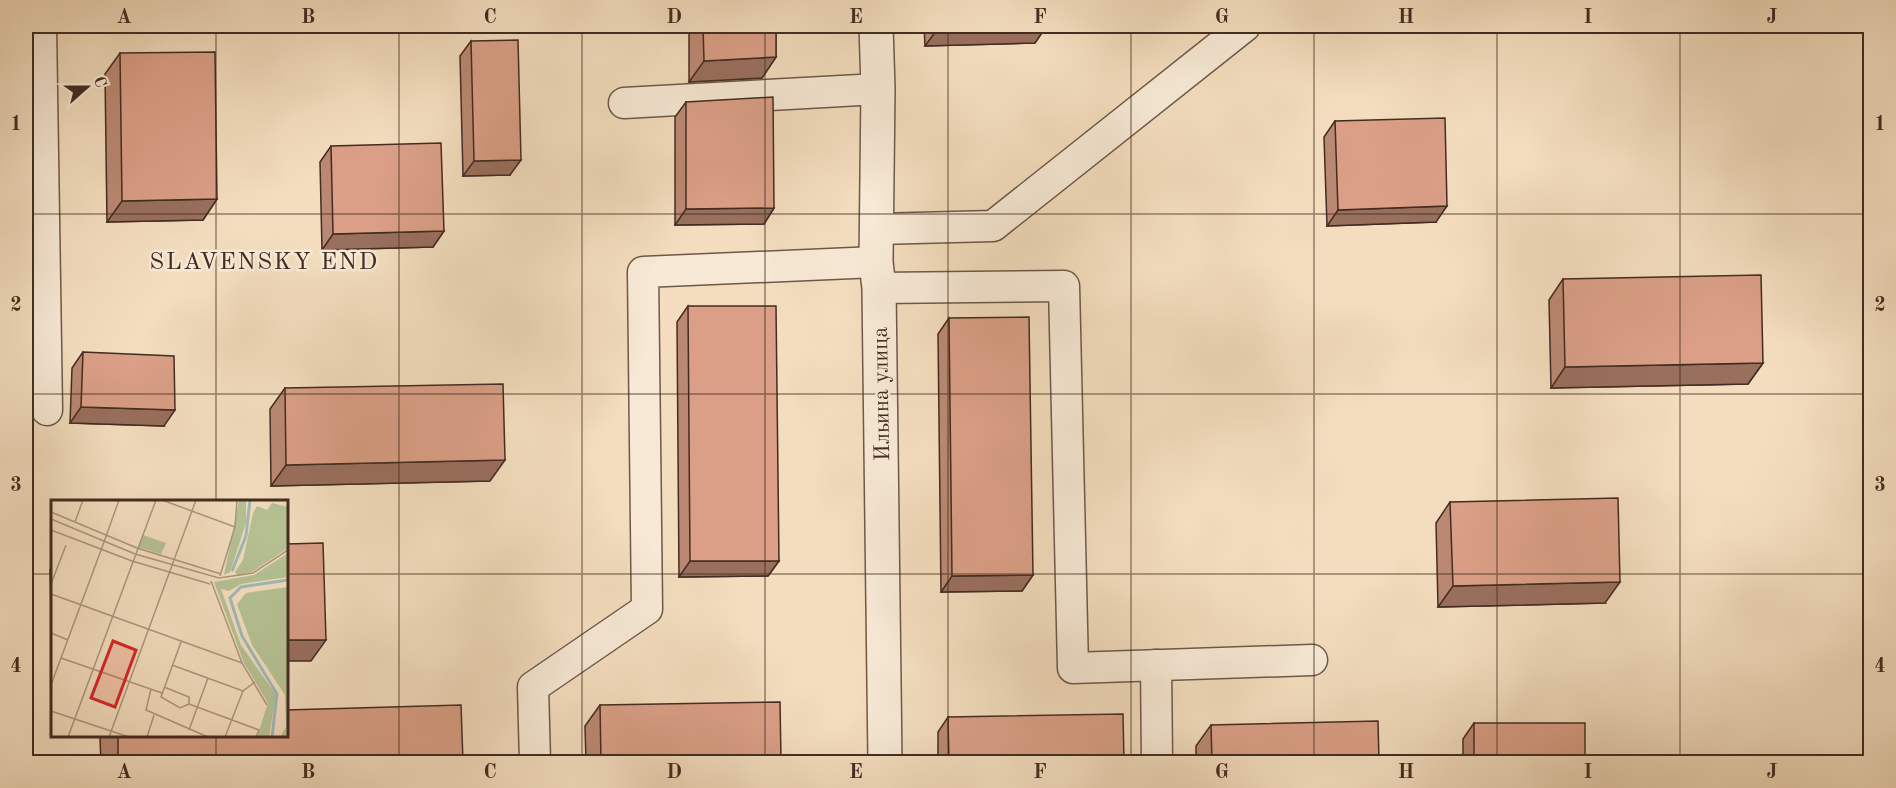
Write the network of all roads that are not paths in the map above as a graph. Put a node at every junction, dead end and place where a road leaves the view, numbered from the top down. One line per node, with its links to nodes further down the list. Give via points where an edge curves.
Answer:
1 (41, 26): 8 (lane)
2 (876, 26): 4 (street, Ильина улица)
3 (1245, 26): 6 (lane, via 993,226)
4 (878, 89): 5 (lane); 6 (street, Ильина улица)
5 (624, 103)
6 (876, 229): 7 (street, Ильина улица)
7 (878, 275): 10 (lane, via 1064,286 1073,668); 11 (lane, via 643,272 647,609 533,687); 12 (street, Ильина улица)
8 (47, 410)
9 (1312, 660): 10 (lane)
10 (1156, 665): 13 (lane)
11 (536, 762)
12 (885, 762)
13 (1157, 762)

